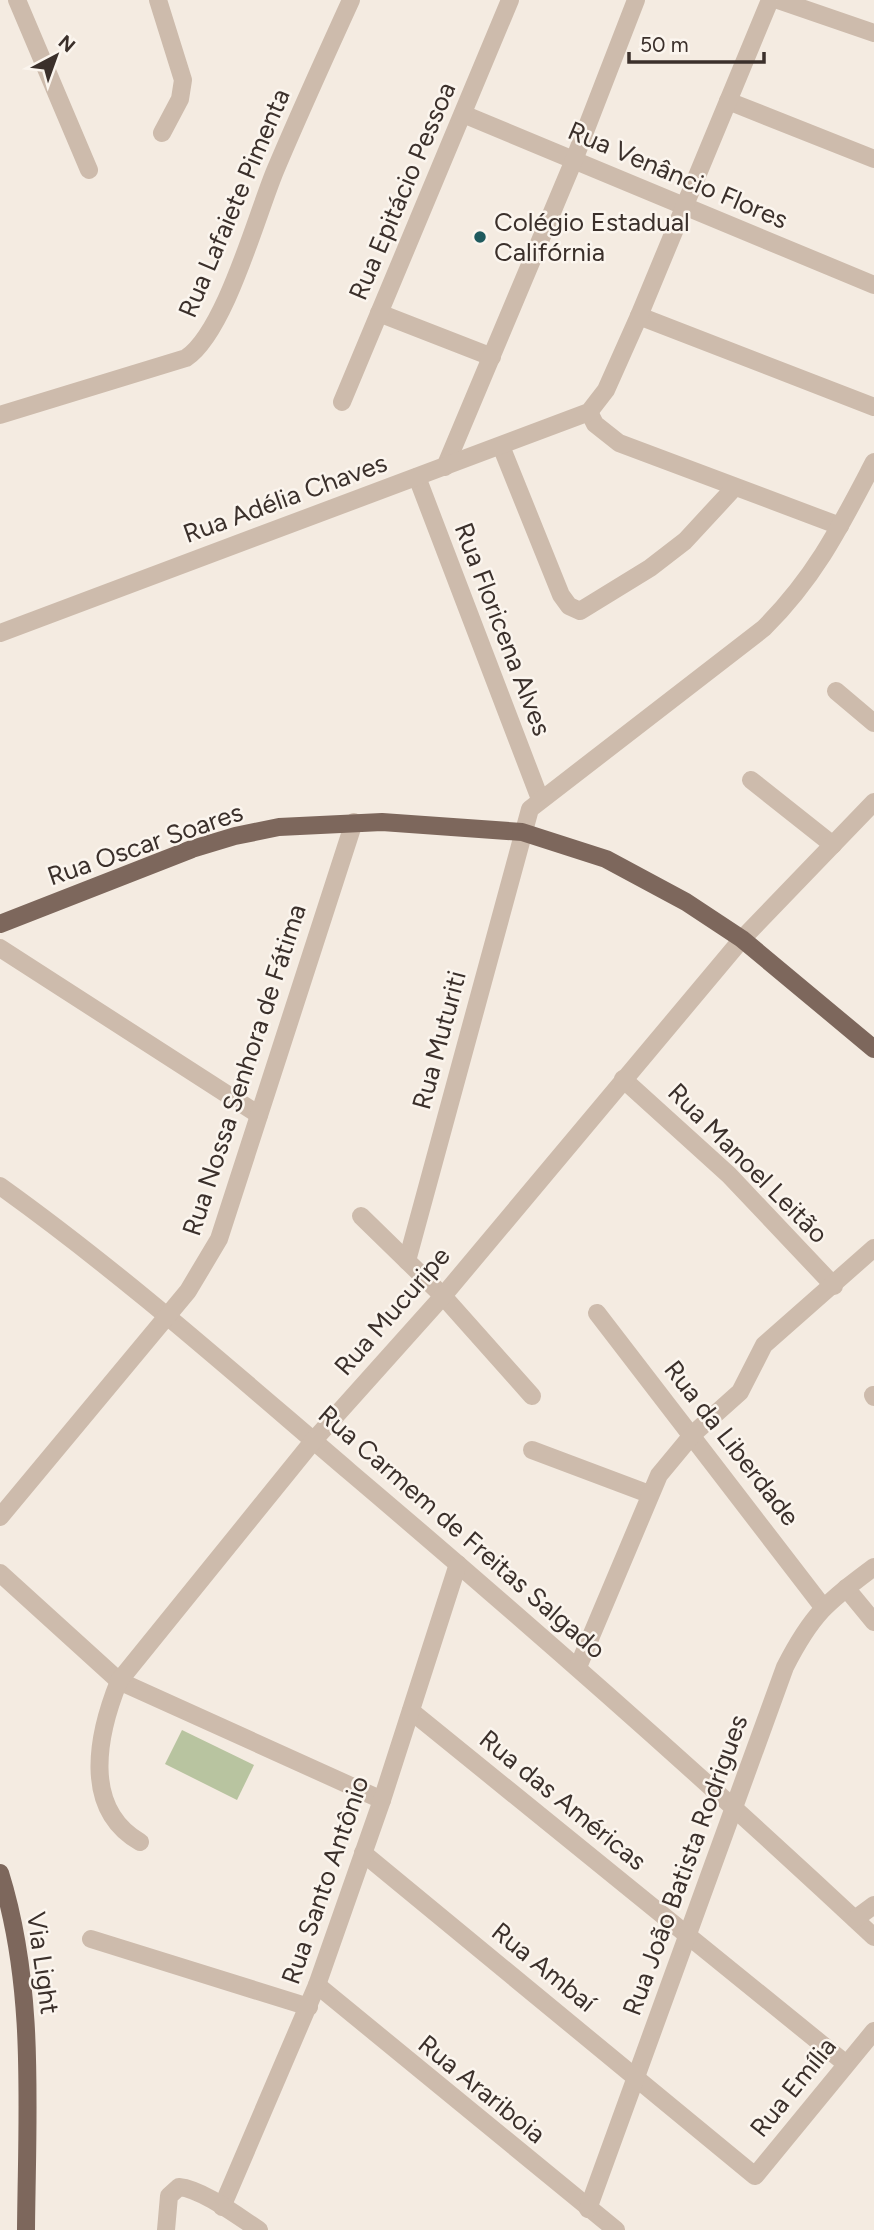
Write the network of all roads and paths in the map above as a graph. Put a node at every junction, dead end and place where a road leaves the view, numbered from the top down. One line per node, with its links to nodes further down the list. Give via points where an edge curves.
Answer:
1 (17, 0): 14 (street)
2 (158, 0): 11 (street, via 183,80 180,99)
3 (351, 0): 23 (street, Rua Lafaiete Pimenta, via 206,340 186,358)
4 (510, 0): 10 (street, Rua Epitácio Pessoa)
5 (636, 0): 13 (street)
6 (770, 0): 9 (street)
7 (778, 0): 8 (street)
8 (874, 33)
9 (728, 101): 12 (street); 15 (street)
10 (463, 114): 13 (street, Rua Venâncio Flores); 17 (street, Rua Epitácio Pessoa)
11 (162, 133)
12 (874, 159)
13 (574, 160): 15 (street, Rua Venâncio Flores); 19 (street)
14 (89, 170)
15 (684, 206): 16 (street, Rua Venâncio Flores); 18 (street)
16 (874, 285)
17 (379, 313): 19 (street); 20 (street, Rua Epitácio Pessoa)
18 (639, 316): 21 (street); 22 (street, via 606,390)
19 (492, 357): 26 (street)
20 (342, 402)
21 (874, 407)
22 (589, 412): 24 (street, Rua Adélia Chaves); 28 (street, via 594,424 619,443)
23 (0, 415)
24 (501, 446): 26 (street, Rua Adélia Chaves); 28 (street, via 561,595 580,611 685,541)
25 (874, 463): 29 (street)
26 (445, 467): 27 (street, Rua Adélia Chaves)
27 (417, 477): 30 (street, Rua Adélia Chaves); 34 (street, Rua Floricena Alves)
28 (734, 488): 29 (street)
29 (841, 526): 34 (street, via 800,592 764,628)
30 (0, 632)
31 (836, 691): 32 (street)
32 (874, 723)
33 (751, 780): 38 (street)
34 (540, 799): 37 (street, Rua Muturiti, via 530,809)
35 (874, 802): 38 (street, Rua Mucuripe)
36 (354, 822): 37 (main road, Rua Oscar Soares); 39 (main road, Rua Oscar Soares, via 279,827 235,836); 44 (street, Rua Nossa Senhora de Fátima)
37 (522, 832): 40 (main road, Rua Oscar Soares, via 606,859 687,902); 48 (street, Rua Muturiti)
38 (833, 845): 40 (street, Rua Mucuripe)
39 (0, 924)
40 (742, 939): 42 (main road, Rua Oscar Soares); 43 (street, Rua Mucuripe)
41 (0, 947): 44 (street)
42 (874, 1049)
43 (623, 1079): 49 (street, Rua Manoel Leitão, via 729,1175); 50 (street, Rua Mucuripe)
44 (259, 1115): 52 (street, Rua Nossa Senhora de Fátima, via 219,1239)
45 (0, 1186): 52 (street, Rua Carmem de Freitas Salgado)
46 (361, 1216): 48 (street)
47 (874, 1248): 49 (street)
48 (407, 1261): 50 (street)
49 (834, 1286): 54 (street, via 764,1345 740,1392)
50 (443, 1296): 53 (street); 55 (street, Rua Mucuripe)
51 (597, 1313): 54 (street, Rua da Liberdade)
52 (169, 1315): 55 (street, Rua Carmem de Freitas Salgado); 58 (street, Rua Nossa Senhora de Fátima)
53 (532, 1396)
54 (693, 1434): 57 (street); 63 (street, Rua da Liberdade)
55 (314, 1440): 59 (street, Rua Carmem de Freitas Salgado); 66 (street, Rua Mucuripe)
56 (532, 1450): 57 (street)
57 (649, 1493): 65 (street)
58 (0, 1517)
59 (458, 1564): 65 (street, Rua Carmem de Freitas Salgado); 67 (street, Rua Santo Antônio)
60 (874, 1567): 62 (street, Rua João Batista Rodrigues)
61 (0, 1573): 66 (street)
62 (846, 1588): 63 (street, Rua João Batista Rodrigues); 64 (street)
63 (823, 1606): 69 (street, Rua João Batista Rodrigues, via 785,1667)
64 (874, 1622)
65 (578, 1667): 69 (street, Rua Carmem de Freitas Salgado)
66 (119, 1681): 68 (street); 70 (street, Rua Mucuripe, via 103,1728 99,1769 115,1818)
67 (411, 1711): 68 (street, Rua Santo Antônio); 75 (street, Rua das Américas)
68 (382, 1800): 71 (street, Rua Santo Antônio)
69 (735, 1808): 74 (street, Rua Carmem de Freitas Salgado); 75 (street, Rua João Batista Rodrigues)
70 (140, 1842)
71 (363, 1853): 78 (street, Rua Santo Antônio); 82 (street, Rua Ambaí)
72 (0, 1872): 86 (main road, Via Light, via 27,2016)
73 (874, 1905): 74 (street)
74 (855, 1919): 76 (street, Rua Carmem de Freitas Salgado)
75 (688, 1934): 81 (street, Rua das Américas); 82 (street, Rua João Batista Rodrigues)
76 (874, 1937)
77 (90, 1939): 79 (street)
78 (317, 1985): 79 (street, Rua Santo Antônio); 85 (street, Rua Arariboia)
79 (309, 2007): 84 (street, Rua Santo Antônio)
80 (874, 2031): 81 (street, Rua Emília)
81 (845, 2063): 83 (street, Rua Emília)
82 (635, 2076): 83 (street, Rua Ambaí); 85 (street, Rua João Batista Rodrigues)
83 (755, 2176)
84 (222, 2207): 87 (street, via 187,2188 173,2190); 88 (street)
85 (588, 2209): 89 (street, Rua Arariboia)
86 (26, 2230)
87 (166, 2230)
88 (259, 2230)
89 (617, 2230)

